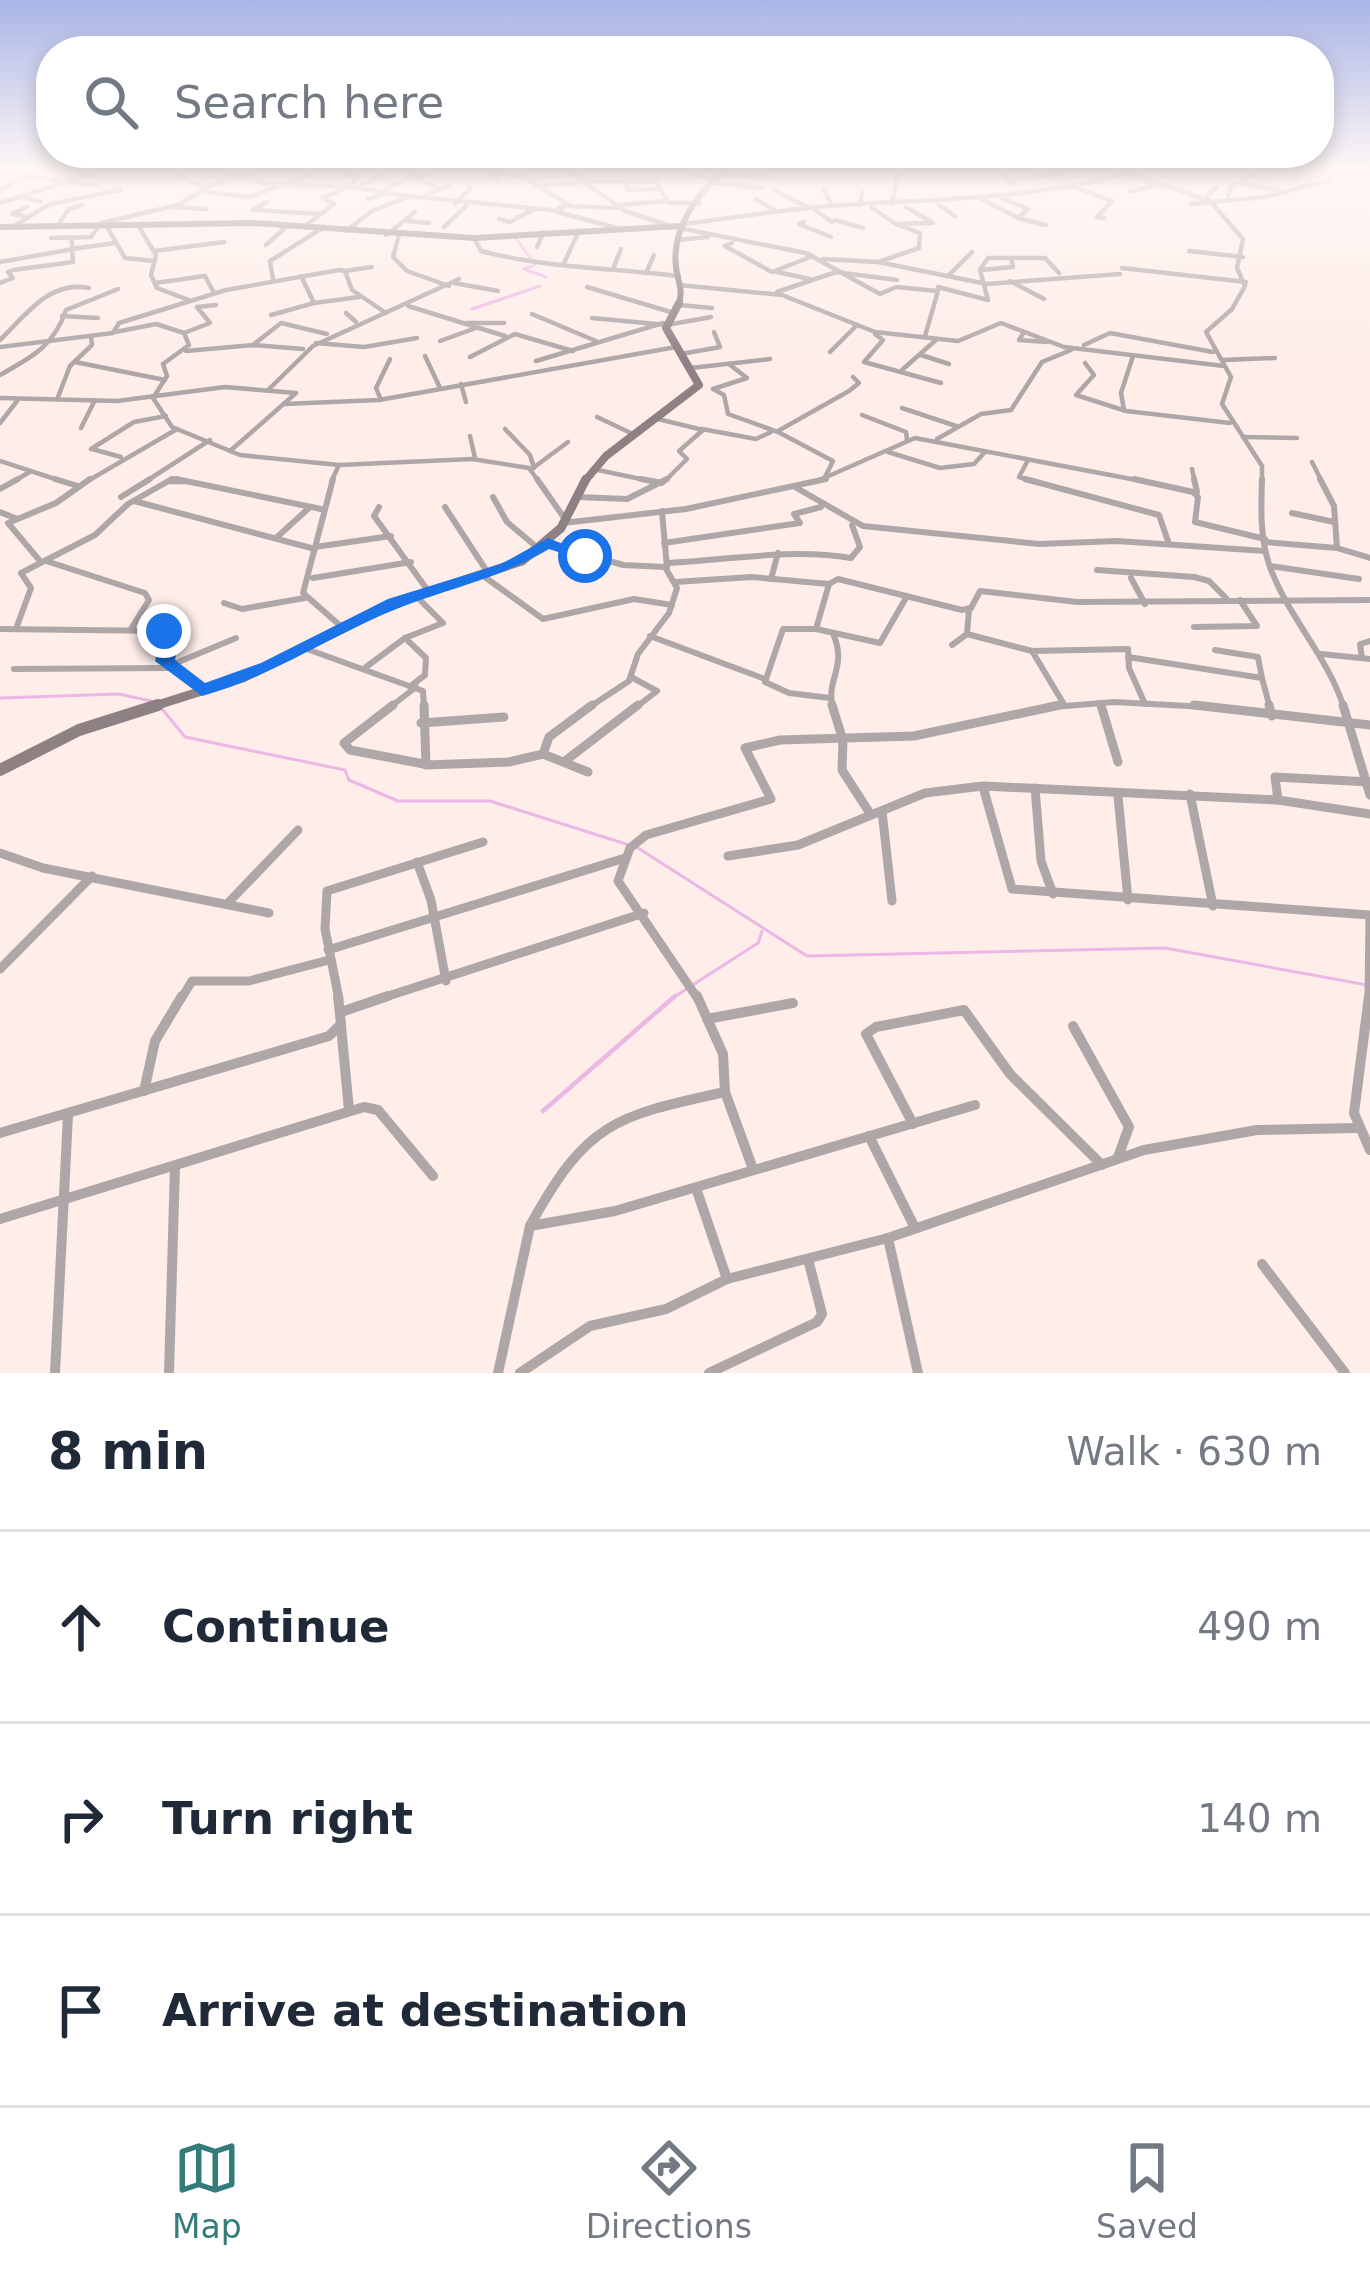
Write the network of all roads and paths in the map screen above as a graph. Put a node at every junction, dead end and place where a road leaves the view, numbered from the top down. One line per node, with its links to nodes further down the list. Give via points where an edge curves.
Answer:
1 (96, 232): 21 (street)
2 (107, 232): 25 (street)
3 (142, 232): 30 (street)
4 (280, 232): 26 (street)
5 (316, 232): 51 (street, via 270,261)
6 (360, 232): 16 (street)
7 (391, 232): 16 (street)
8 (544, 232): 22 (street); 27 (street)
9 (579, 232): 40 (street)
10 (678, 232): 52 (street)
11 (690, 232): 19 (street)
12 (690, 232): 19 (street)
13 (821, 232): 18 (street)
14 (918, 232): 39 (street, via 919,248)
15 (1236, 232): 34 (street)
16 (386, 236): 17 (street)
17 (399, 236): 22 (street); 56 (street, via 399,266)
18 (830, 236)
19 (710, 237): 24 (street)
20 (51, 238): 21 (street)
21 (71, 238): 28 (street)
22 (474, 238): 40 (street, via 484,253 535,266)
23 (224, 242): 30 (street)
24 (733, 242): 35 (street); 44 (street, via 724,246)
25 (115, 243): 28 (street); 37 (street, via 133,261)
26 (266, 244)
27 (537, 248)
28 (72, 249): 38 (street); 58 (street, via 73,262 17,269)
29 (621, 249): 42 (street)
30 (154, 251): 37 (street)
31 (1189, 251): 34 (street)
32 (973, 252): 50 (street)
33 (654, 255): 46 (street)
34 (1243, 256): 57 (street, via 1238,268)
35 (816, 258): 36 (street); 44 (street); 45 (street)
36 (867, 260): 39 (street); 48 (street)
37 (156, 261): 60 (street)
38 (0, 262)
39 (878, 262): 50 (street)
40 (565, 263): 42 (street)
41 (372, 267): 43 (street)
42 (613, 269): 46 (street)
43 (345, 271): 49 (street); 70 (street)
44 (777, 272): 53 (street)
45 (836, 272): 48 (street); 53 (street); 68 (street, via 885,295 896,286)
46 (646, 273): 52 (street)
47 (1059, 273): 61 (street, via 1045,258 1011,258 1013,267 980,270)
48 (860, 274): 54 (street)
49 (301, 276): 51 (street); 73 (street)
50 (946, 278): 61 (street); 68 (street)
51 (273, 279): 66 (street)
52 (679, 280): 69 (street); 77 (street)
53 (811, 280): 69 (street)
54 (897, 280)
55 (1009, 280): 59 (street); 61 (street); 65 (street)
56 (453, 282): 67 (street); 75 (street)
57 (1246, 282): 59 (street, via 1121,271); 114 (street, via 1232,309 1207,329)
58 (0, 283)
59 (1053, 283): 65 (street)
60 (155, 284): 66 (street, via 204,276); 72 (street)
61 (987, 284): 68 (street, via 988,300)
62 (587, 287): 77 (street)
63 (89, 288): 106 (street, via 46,295)
64 (118, 289): 82 (street)
65 (1027, 289): 71 (street)
66 (213, 291): 72 (street)
67 (498, 291)
68 (938, 291): 97 (street)
69 (771, 293): 90 (street, via 842,315)
70 (361, 297): 73 (street); 79 (street)
71 (1044, 299)
72 (189, 300): 92 (street, via 119,323)
73 (314, 303): 81 (street)
74 (216, 305): 95 (street, via 197,307 210,323)
75 (408, 306): 79 (street); 88 (street)
76 (712, 308): 77 (street)
77 (676, 309): 89 (street)
78 (346, 313): 86 (street)
79 (386, 313): 86 (street)
80 (532, 314): 105 (street)
81 (271, 315)
82 (61, 316): 84 (street); 103 (street)
83 (711, 317): 89 (street)
84 (98, 318)
85 (592, 318): 89 (street)
86 (356, 322): 96 (street)
87 (504, 322): 88 (street)
88 (464, 323): 91 (street)
89 (664, 324): 105 (street); 110 (street)
90 (855, 327): 94 (street); 113 (street)
91 (477, 328): 99 (street); 102 (street)
92 (115, 332): 95 (street, via 159,324); 98 (street)
93 (714, 332): 110 (street, via 720,347)
94 (875, 332): 97 (street); 129 (street, via 883,340 864,362)
95 (184, 333): 111 (street, via 189,345)
96 (328, 334): 104 (street); 107 (street, via 280,323)
97 (924, 336): 101 (street)
98 (91, 337): 103 (street); 123 (street)
99 (507, 337): 112 (street); 118 (street)
100 (417, 338): 104 (street, via 364,347)
101 (938, 338): 108 (street, via 961,340 1000,323); 115 (street)
102 (440, 340)
103 (51, 342): 106 (street); 130 (street)
104 (314, 342): 109 (street)
105 (597, 342): 112 (street)
106 (0, 344)
107 (253, 345): 109 (street); 111 (street)
108 (1079, 347): 114 (street, via 1110,333); 117 (street); 153 (street, via 1042,362 1011,410)
109 (304, 349): 135 (street)
110 (679, 350): 128 (street); 134 (street)
111 (182, 351): 132 (street, via 163,364)
112 (574, 351): 122 (street)
113 (830, 352)
114 (1215, 352): 127 (street)
115 (920, 354): 126 (street); 129 (street)
116 (425, 356): 136 (street)
117 (1133, 356): 127 (street); 146 (street)
118 (470, 357)
119 (1275, 358): 127 (street)
120 (390, 359): 142 (street, via 376,388)
121 (770, 359): 128 (street)
122 (536, 361)
123 (75, 362): 132 (street); 138 (street)
124 (1085, 363): 146 (street, via 1094,375 1076,394)
125 (729, 364): 158 (street, via 747,378 713,389 724,395 728,414)
126 (949, 364)
127 (1222, 366): 152 (street, via 1222,404)
128 (691, 368): 150 (street, via 697,389)
129 (902, 370): 133 (street)
130 (0, 375)
131 (853, 377): 158 (street, via 860,383)
132 (165, 380): 139 (street)
133 (941, 383)
134 (461, 384): 136 (street); 143 (street)
135 (268, 388): 139 (street); 144 (street, via 296,393)
136 (440, 388): 142 (street)
137 (0, 398): 141 (street)
138 (58, 398): 140 (street); 141 (street)
139 (153, 398): 140 (street); 148 (street)
140 (96, 399): 154 (street)
141 (18, 400): 151 (street)
142 (381, 400): 144 (street)
143 (466, 402)
144 (284, 404): 167 (street)
145 (902, 408): 153 (street)
146 (1124, 410): 152 (street)
147 (862, 415): 164 (street, via 906,432)
148 (166, 416): 155 (street); 170 (street, via 134,422 91,448)
149 (597, 417): 159 (street)
150 (658, 419): 157 (street); 159 (street)
151 (0, 423)
152 (1232, 423): 161 (street)
153 (956, 426): 165 (street)
154 (81, 428)
155 (177, 429): 163 (street); 170 (street)
156 (505, 429): 176 (street)
157 (702, 429): 158 (street, via 756,439); 181 (street, via 676,453 687,459)
158 (775, 431): 180 (street, via 833,461)
159 (633, 434): 177 (street)
160 (470, 436): 171 (street)
161 (1241, 437): 162 (street); 206 (street, via 1264,472)
162 (1298, 438)
163 (211, 439): 167 (street); 187 (street)
164 (907, 440): 165 (street); 168 (street)
165 (935, 440): 169 (street)
166 (568, 442): 176 (street)
167 (230, 451): 175 (street)
168 (888, 452): 169 (street, via 940,468 968,466); 180 (street)
169 (984, 453): 173 (street)
170 (122, 457): 182 (street)
171 (476, 459): 175 (street); 176 (street)
172 (0, 461): 179 (street)
173 (1027, 462): 185 (street, via 1055,460); 205 (street, via 1019,477 1160,515)
174 (1312, 462): 200 (street, via 1328,488)
175 (339, 465): 194 (street)
176 (533, 469): 199 (street)
177 (593, 469): 181 (street); 186 (street)
178 (1192, 469): 185 (street)
179 (32, 470): 182 (street); 184 (street)
180 (823, 481): 183 (street)
181 (662, 483): 186 (street, via 632,499)
182 (79, 487): 198 (street)
183 (794, 487): 192 (street); 195 (street)
184 (0, 489)
185 (1197, 494): 206 (street, via 1196,522)
186 (576, 496): 199 (street)
187 (121, 497)
188 (493, 497): 207 (street, via 508,522)
189 (134, 501): 190 (street, via 173,478); 203 (street); 213 (street, via 95,536)
190 (310, 507): 194 (street); 203 (street)
191 (379, 507): 202 (street, via 374,517)
192 (821, 507): 201 (street); 204 (street, via 794,514 800,524)
193 (445, 508): 218 (street)
194 (322, 509): 208 (street)
195 (662, 511): 199 (street); 204 (street)
196 (0, 512): 198 (street)
197 (1292, 513): 200 (street)
198 (16, 520): 213 (street, via 6,526)
199 (564, 521): 207 (street)
200 (1334, 522): 209 (street)
201 (852, 524): 205 (street, via 1039,544); 211 (street, via 860,547 851,558)
202 (391, 536): 208 (street); 214 (street)
203 (276, 538): 208 (street)
204 (664, 543): 215 (street)
205 (1169, 544): 206 (street)
206 (1265, 544): 209 (street); 216 (street)
207 (544, 547): 215 (street); 218 (street)
208 (315, 548): 219 (street)
209 (1337, 548): 212 (street)
210 (778, 554): 211 (street); 215 (street); 221 (street)
211 (838, 557): 223 (street)
212 (1370, 558)
213 (42, 560): 237 (street, via 21,572 31,588); 242 (street, via 148,595)
214 (411, 562): 219 (street); 225 (street)
215 (667, 566): 224 (street)
216 (1269, 566): 222 (street); 228 (street)
217 (1097, 570): 230 (street, via 1194,577)
218 (485, 574): 225 (street); 234 (street, via 541,619 634,599)
219 (313, 578): 229 (street)
220 (1131, 578): 235 (street)
221 (772, 579): 223 (street); 224 (street)
222 (1359, 579)
223 (831, 581): 227 (street); 241 (street)
224 (675, 582): 234 (street)
225 (428, 592): 226 (street)
226 (416, 596): 239 (street); 247 (street, via 443,623)
227 (907, 596): 236 (street); 244 (street, via 880,643)
228 (1286, 596): 231 (street); 232 (street); 253 (street)
229 (305, 598): 233 (street, via 242,608); 239 (street)
230 (1227, 599): 231 (street); 235 (street)
231 (1239, 599): 238 (street, via 1257,626)
232 (1370, 600)
233 (224, 603)
234 (672, 605): 245 (street)
235 (1146, 605): 236 (street, via 1064,605 980,591)
236 (969, 609): 243 (street)
237 (17, 626): 240 (street); 242 (street)
238 (1194, 627)
239 (343, 628): 250 (street)
240 (0, 629)
241 (815, 629): 244 (street); 261 (street, via 784,628)
242 (130, 630): 256 (street, via 169,632)
243 (967, 634): 249 (street); 252 (street)
244 (833, 635): 264 (street, via 842,656)
245 (650, 636): 259 (street); 261 (street)
246 (236, 638): 256 (street)
247 (405, 638): 257 (street); 262 (street, via 426,658)
248 (1370, 641): 255 (street, via 1360,644)
249 (952, 645)
250 (304, 649): 257 (street); 263 (street)
251 (1215, 650): 260 (street, via 1258,657)
252 (1032, 651): 254 (street, via 1123,648); 267 (street)
253 (1321, 654): 255 (street); 270 (street)
254 (1129, 657): 260 (street); 266 (street)
255 (1366, 659)
256 (170, 667): 258 (street); 263 (street)
257 (366, 667): 262 (street)
258 (14, 669)
259 (632, 677): 274 (street, via 549,737); 275 (street, via 657,691)
260 (1262, 678): 268 (street)
261 (765, 679): 264 (street, via 789,693)
262 (414, 686): 271 (street, via 424,694); 277 (street, via 344,743)
263 (202, 690): 278 (street, via 80,730)
264 (830, 698): 273 (street)
265 (1100, 704): 266 (street); 267 (street); 276 (street)
266 (1147, 705): 268 (street)
267 (1065, 706): 273 (street, via 895,739)
268 (1272, 716): 270 (street)
269 (504, 717): 271 (street)
270 (1346, 721): 272 (street); 280 (street)
271 (422, 723): 277 (street)
272 (1370, 725)
273 (843, 740): 289 (street, via 844,777); 294 (street, via 748,746 746,758 771,800 663,828 635,841)
274 (543, 754): 275 (street); 277 (street)
275 (565, 760): 279 (street)
276 (1118, 762)
277 (424, 764)
278 (0, 770)
279 (588, 772)
280 (1367, 782): 284 (street); 286 (street, via 1275,777)
281 (983, 786): 282 (street); 287 (street, via 925,793); 297 (street, via 1008,885)
282 (1035, 788): 285 (street); 297 (street, via 1041,861)
283 (1190, 794): 285 (street); 286 (street); 301 (street)
284 (1370, 795)
285 (1118, 796): 298 (street)
286 (1278, 800): 288 (street)
287 (883, 811): 289 (street); 299 (street)
288 (1370, 814)
289 (871, 815): 293 (street, via 798,845)
290 (298, 830): 300 (street)
291 (483, 842): 295 (street)
292 (0, 853): 296 (street)
293 (728, 856)
294 (626, 858): 303 (street, via 620,888); 304 (street)
295 (417, 862): 304 (street); 306 (street, via 327,891)
296 (93, 875): 300 (street); 307 (street)
297 (1053, 894): 298 (street)
298 (1128, 900): 301 (street)
299 (892, 901)
300 (227, 904): 302 (street)
301 (1213, 907): 305 (street)
302 (269, 913)
303 (644, 913): 308 (street); 311 (street)
304 (434, 915): 306 (street); 308 (street)
305 (1370, 917): 319 (street)
306 (328, 955): 310 (street); 313 (street, via 248,981 193,982 155,1041)
307 (0, 969)
308 (446, 981): 310 (street)
309 (793, 1003): 311 (street)
310 (341, 1018): 313 (street, via 328,1036); 316 (street)
311 (707, 1018): 314 (street, via 723,1054)
312 (1073, 1026): 323 (street, via 1129,1127)
313 (144, 1092): 317 (street)
314 (725, 1092): 326 (street); 331 (street, via 613,1121 580,1141)
315 (975, 1105): 318 (street)
316 (350, 1110): 325 (street); 327 (street, via 378,1111)
317 (68, 1115): 320 (street); 329 (street)
318 (914, 1124): 321 (street); 324 (street, via 866,1034 964,1010 1010,1074)
319 (1356, 1128): 322 (street); 323 (street, via 1271,1126)
320 (0, 1133)
321 (869, 1136): 326 (street); 332 (street)
322 (1370, 1150)
323 (1117, 1159): 324 (street)
324 (1102, 1165): 332 (street)
325 (175, 1166): 329 (street); 338 (street)
326 (753, 1168): 328 (street)
327 (433, 1175)
328 (696, 1188): 331 (street); 336 (street)
329 (61, 1200): 330 (street); 337 (street)
330 (0, 1219)
331 (530, 1226): 339 (street)
332 (915, 1228): 333 (street)
333 (888, 1238): 334 (street); 342 (street)
334 (808, 1259): 336 (street); 341 (street, via 817,1322)
335 (1262, 1264): 343 (street)
336 (728, 1280): 340 (street, via 666,1309 590,1326)
337 (55, 1373)
338 (170, 1373)
339 (498, 1373)
340 (520, 1373)
341 (709, 1373)
342 (918, 1373)
343 (1346, 1373)

